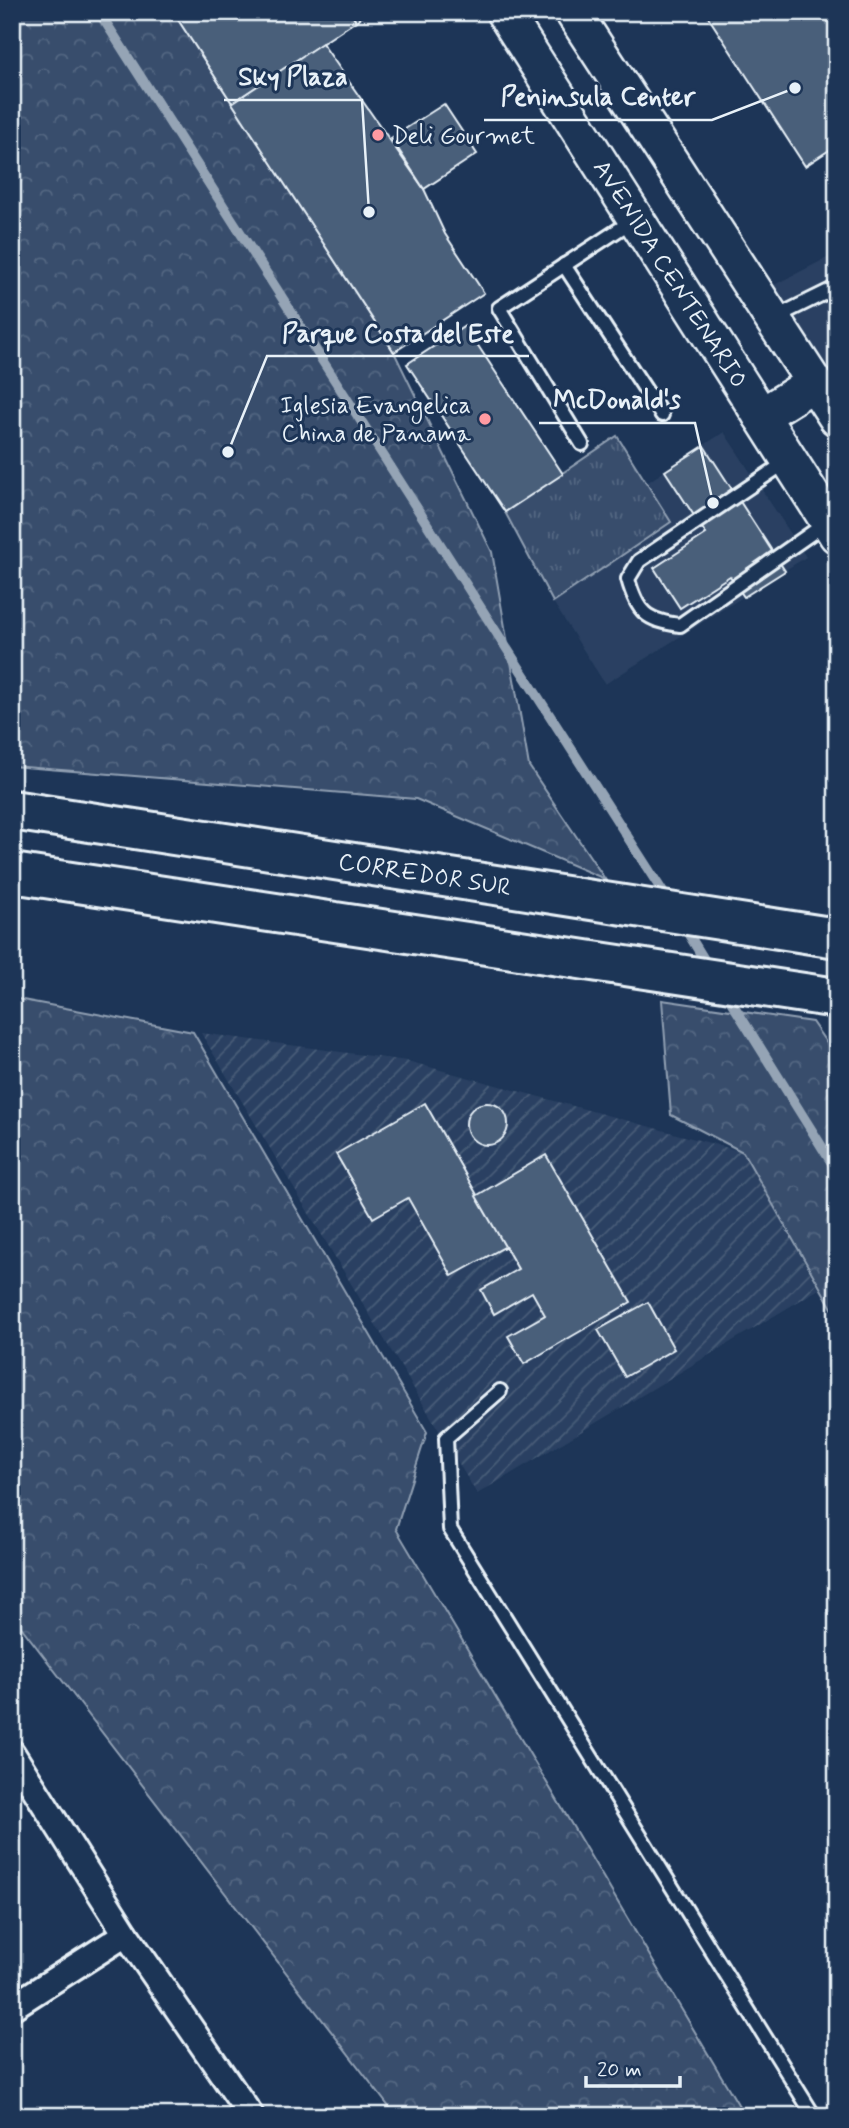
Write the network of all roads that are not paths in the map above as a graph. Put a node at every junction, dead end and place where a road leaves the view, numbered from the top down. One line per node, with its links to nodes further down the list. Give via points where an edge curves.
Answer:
1 (503, 12): 4 (main road, AVENIDA CENTENARIO)
2 (573, 12): 3 (main road)
3 (678, 174): 4 (main road); 7 (main road)
4 (632, 212): 5 (lane); 10 (main road, AVENIDA CENTENARIO)
5 (564, 265): 9 (lane); 12 (lane, via 499,308)
6 (837, 287): 7 (lane)
7 (772, 318): 8 (main road)
8 (814, 383): 10 (main road); 11 (main road)
9 (662, 415)
10 (761, 416): 13 (main road, AVENIDA CENTENARIO)
11 (837, 418)
12 (582, 444)
13 (789, 460): 14 (main road, AVENIDA CENTENARIO); 14 (lane, via 639,561 628,579 634,601 655,622 680,625)
14 (832, 528)
15 (12, 810): 17 (highway, CORREDOR SUR)
16 (12, 873): 18 (highway)
17 (837, 938)
18 (837, 998)
19 (500, 1391): 24 (lane, via 446,1438 450,1529)
20 (12, 1753): 21 (street)
21 (126, 1934): 22 (street); 23 (street)
22 (12, 2007)
23 (251, 2116)
24 (814, 2116)

